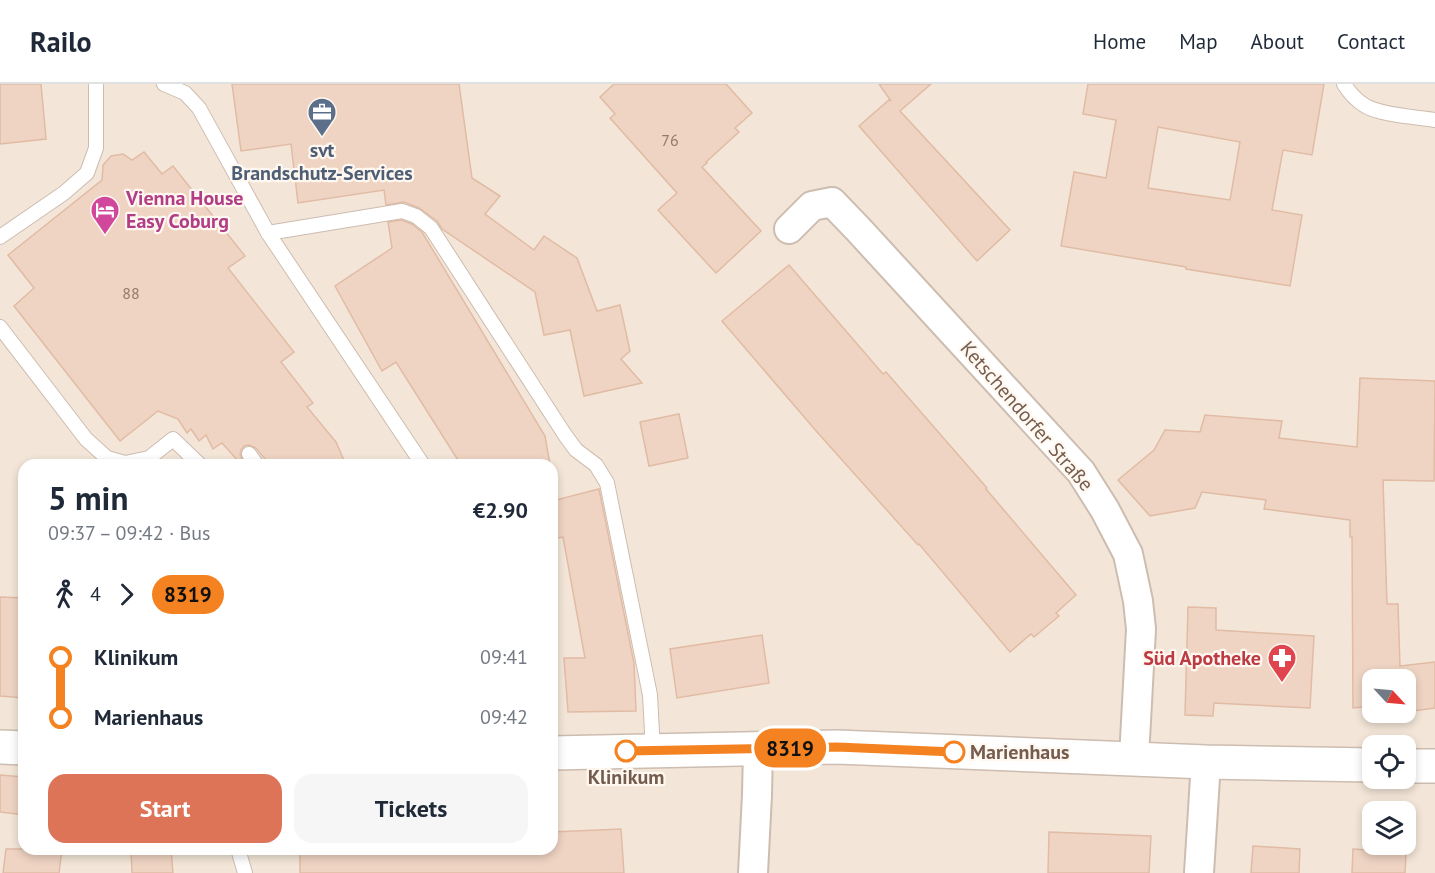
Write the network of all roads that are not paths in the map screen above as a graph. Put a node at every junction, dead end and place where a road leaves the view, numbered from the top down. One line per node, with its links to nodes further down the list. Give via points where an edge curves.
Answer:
1 (96, 84): 7 (lane, via 96,148 87,173)
2 (164, 84): 6 (lane, via 185,93 199,108)
3 (1344, 84): 4 (lane, via 1365,106 1380,112)
4 (1435, 120)
5 (789, 229): 18 (street, Ketschendorfer Straße, via 812,206 832,202 1066,455 1106,510 1128,554 1138,601 1141,629)
6 (267, 233): 12 (lane); 16 (lane, via 402,212 416,216 431,228 565,435 576,450 596,465 607,483 650,694)
7 (0, 237)
8 (0, 327): 9 (lane, via 86,439)
9 (111, 459)
10 (144, 459): 11 (lane, via 172,439)
11 (194, 459)
12 (419, 459)
13 (0, 747): 14 (street)
14 (18, 748)
15 (758, 749): 16 (street); 18 (street, via 837,747); 25 (street)
16 (653, 751): 17 (street)
17 (558, 753)
18 (1134, 758): 19 (street)
19 (1206, 762): 20 (street); 26 (street)
20 (1362, 765)
21 (1416, 766): 22 (street)
22 (1435, 766)
23 (240, 855): 24 (lane)
24 (245, 873)
25 (753, 873)
26 (1199, 873)

